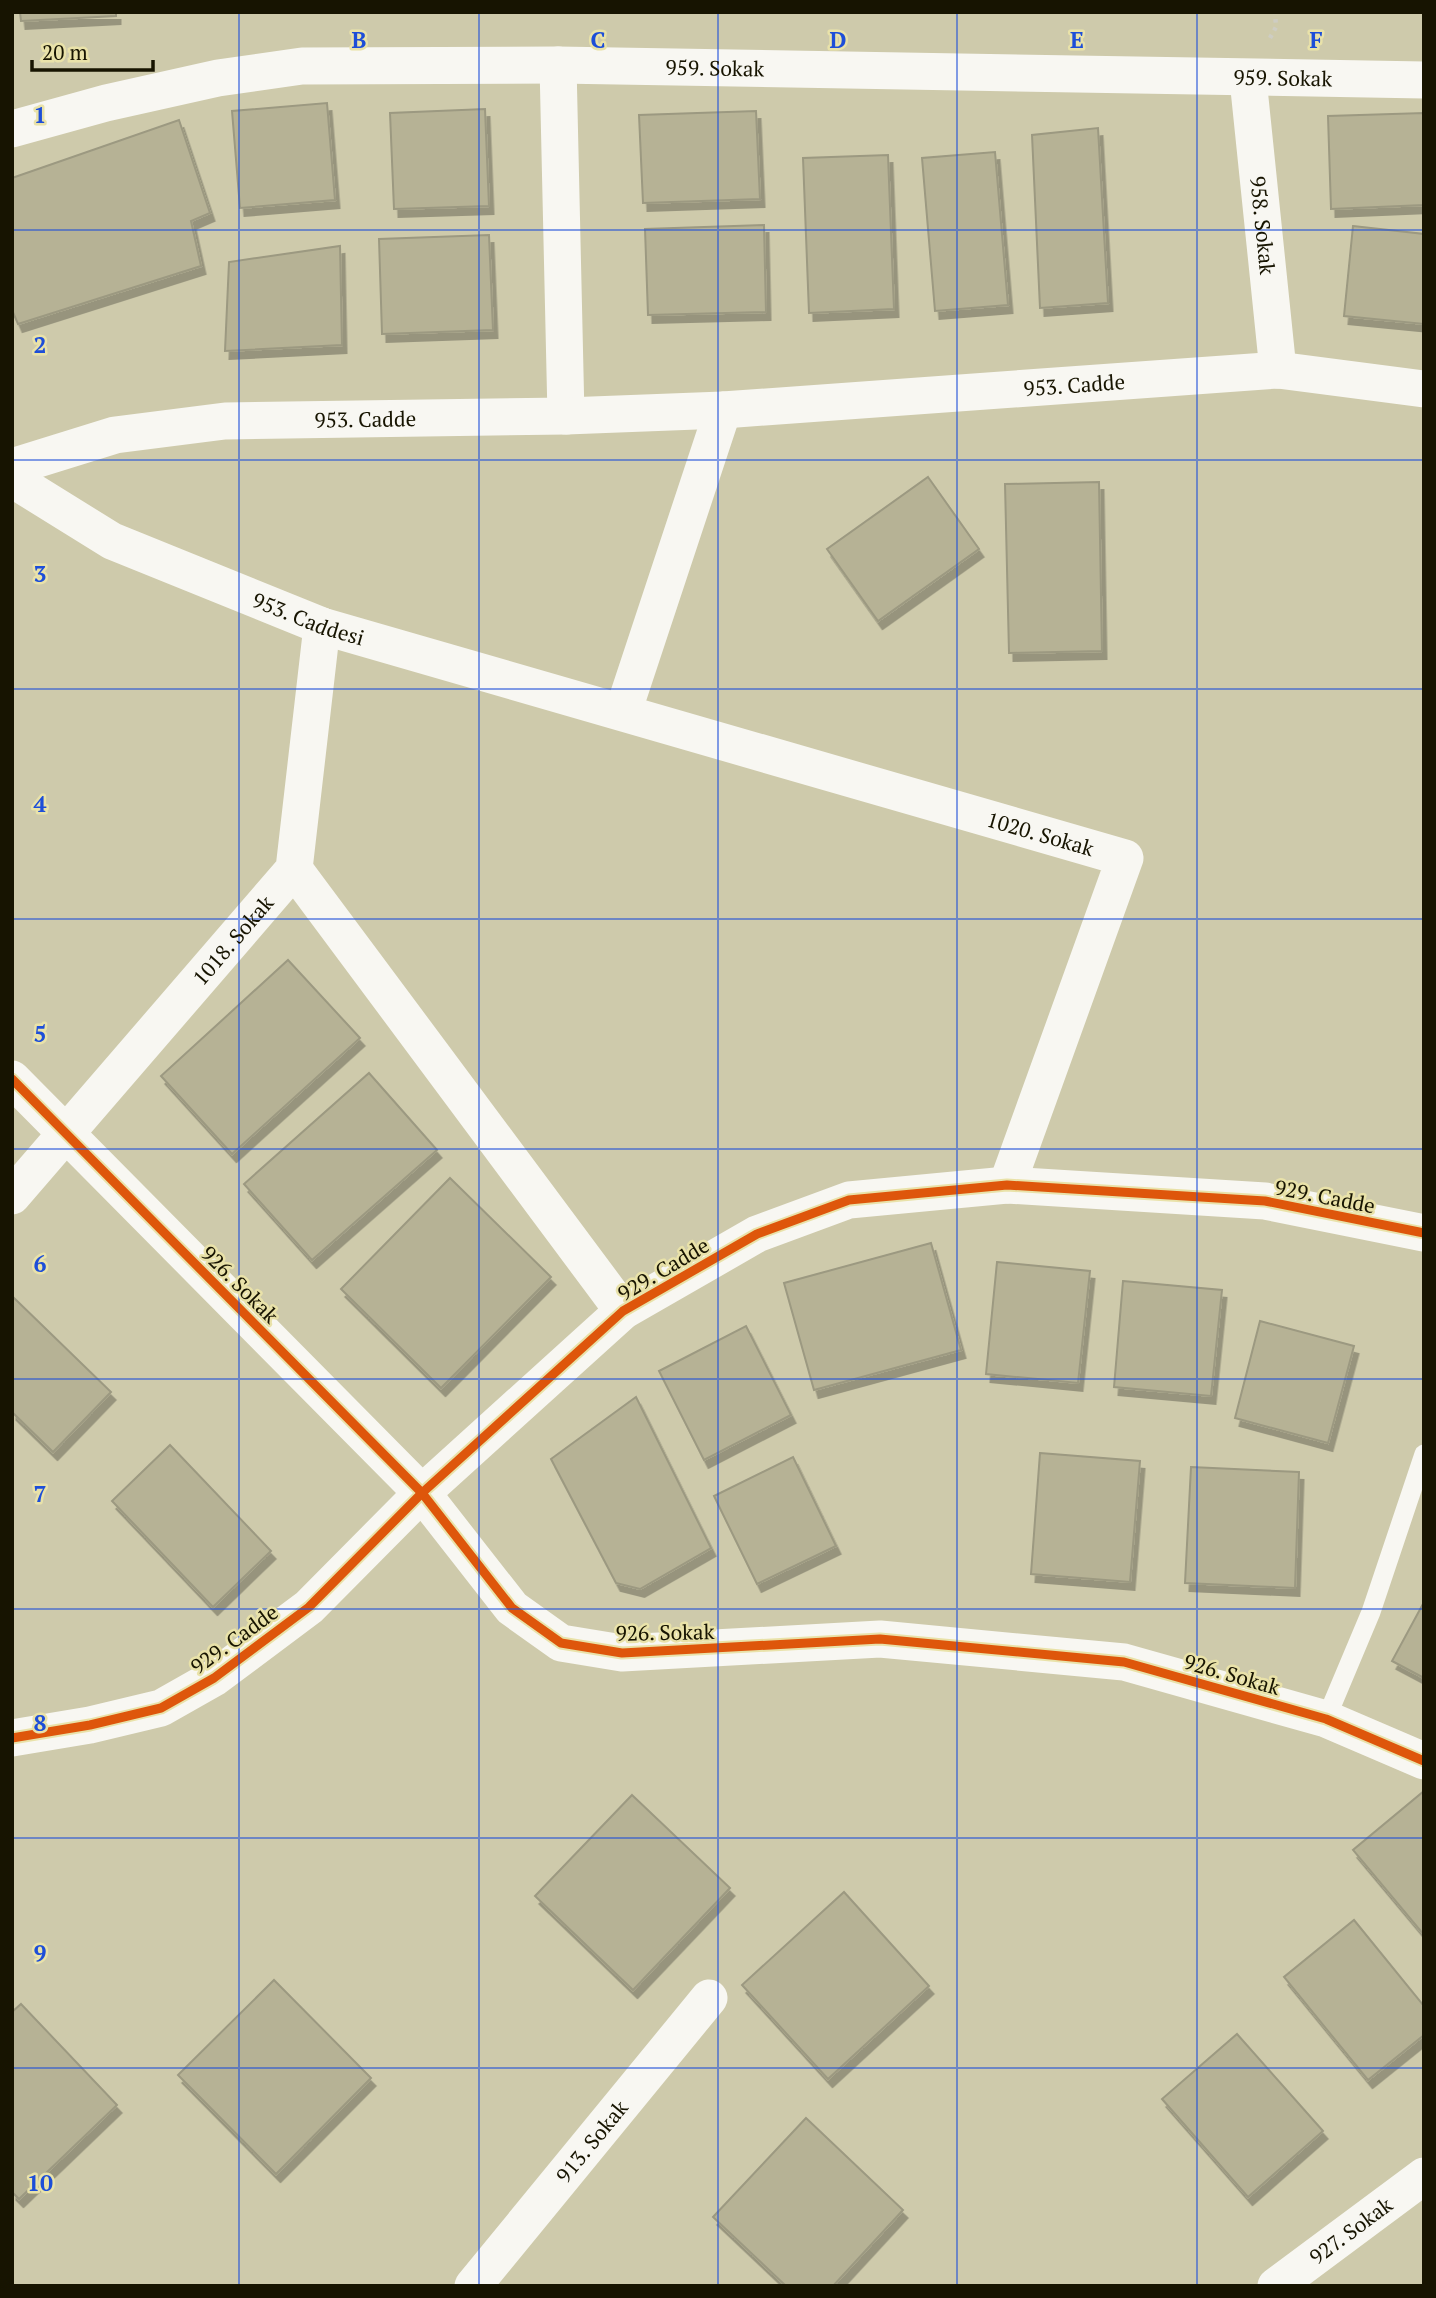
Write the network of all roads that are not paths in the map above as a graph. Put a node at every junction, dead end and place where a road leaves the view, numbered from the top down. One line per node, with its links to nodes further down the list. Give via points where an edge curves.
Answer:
1 (558, 65): 2 (street, 959. Sokak); 4 (street, 959. Sokak, via 302,66 218,78); 8 (street)
2 (1248, 79): 3 (street, 959. Sokak); 5 (street, 958. Sokak)
3 (1424, 80)
4 (12, 129)
5 (1278, 370): 6 (street, 953. Cadde); 7 (street, 953. Cadde)
6 (1424, 389)
7 (723, 410): 8 (street, 953. Cadde); 12 (street)
8 (566, 416): 9 (street, 953. Cadde, via 225,421 115,435)
9 (12, 467)
10 (12, 479): 11 (street, 953. Caddesi, via 112,541)
11 (322, 626): 12 (street, 953. Caddesi); 13 (street)
12 (623, 712): 16 (street, 1020. Sokak, via 1125,858)
13 (294, 869): 15 (street, 1018. Sokak); 19 (street)
14 (12, 1079): 15 (street, 926. Sokak)
15 (66, 1133): 17 (street, 1018. Sokak); 21 (street, 926. Sokak)
16 (1007, 1185): 18 (street, 929. Cadde, via 1265,1201); 19 (street, 929. Cadde, via 849,1200 757,1234)
17 (12, 1196)
18 (1424, 1233)
19 (623, 1311): 21 (street, 929. Cadde)
20 (1424, 1454): 22 (lane, via 1371,1612)
21 (422, 1493): 22 (street, 926. Sokak, via 512,1608 561,1643 621,1653 880,1639 1125,1662); 23 (street, 929. Cadde, via 309,1606 215,1678 161,1708)
22 (1326, 1719): 24 (street, 926. Sokak)
23 (12, 1738)
24 (1424, 1761)
25 (709, 1998): 27 (street, 913. Sokak)
26 (1424, 2176): 28 (street, 927. Sokak)
27 (473, 2286)
28 (1276, 2286)

